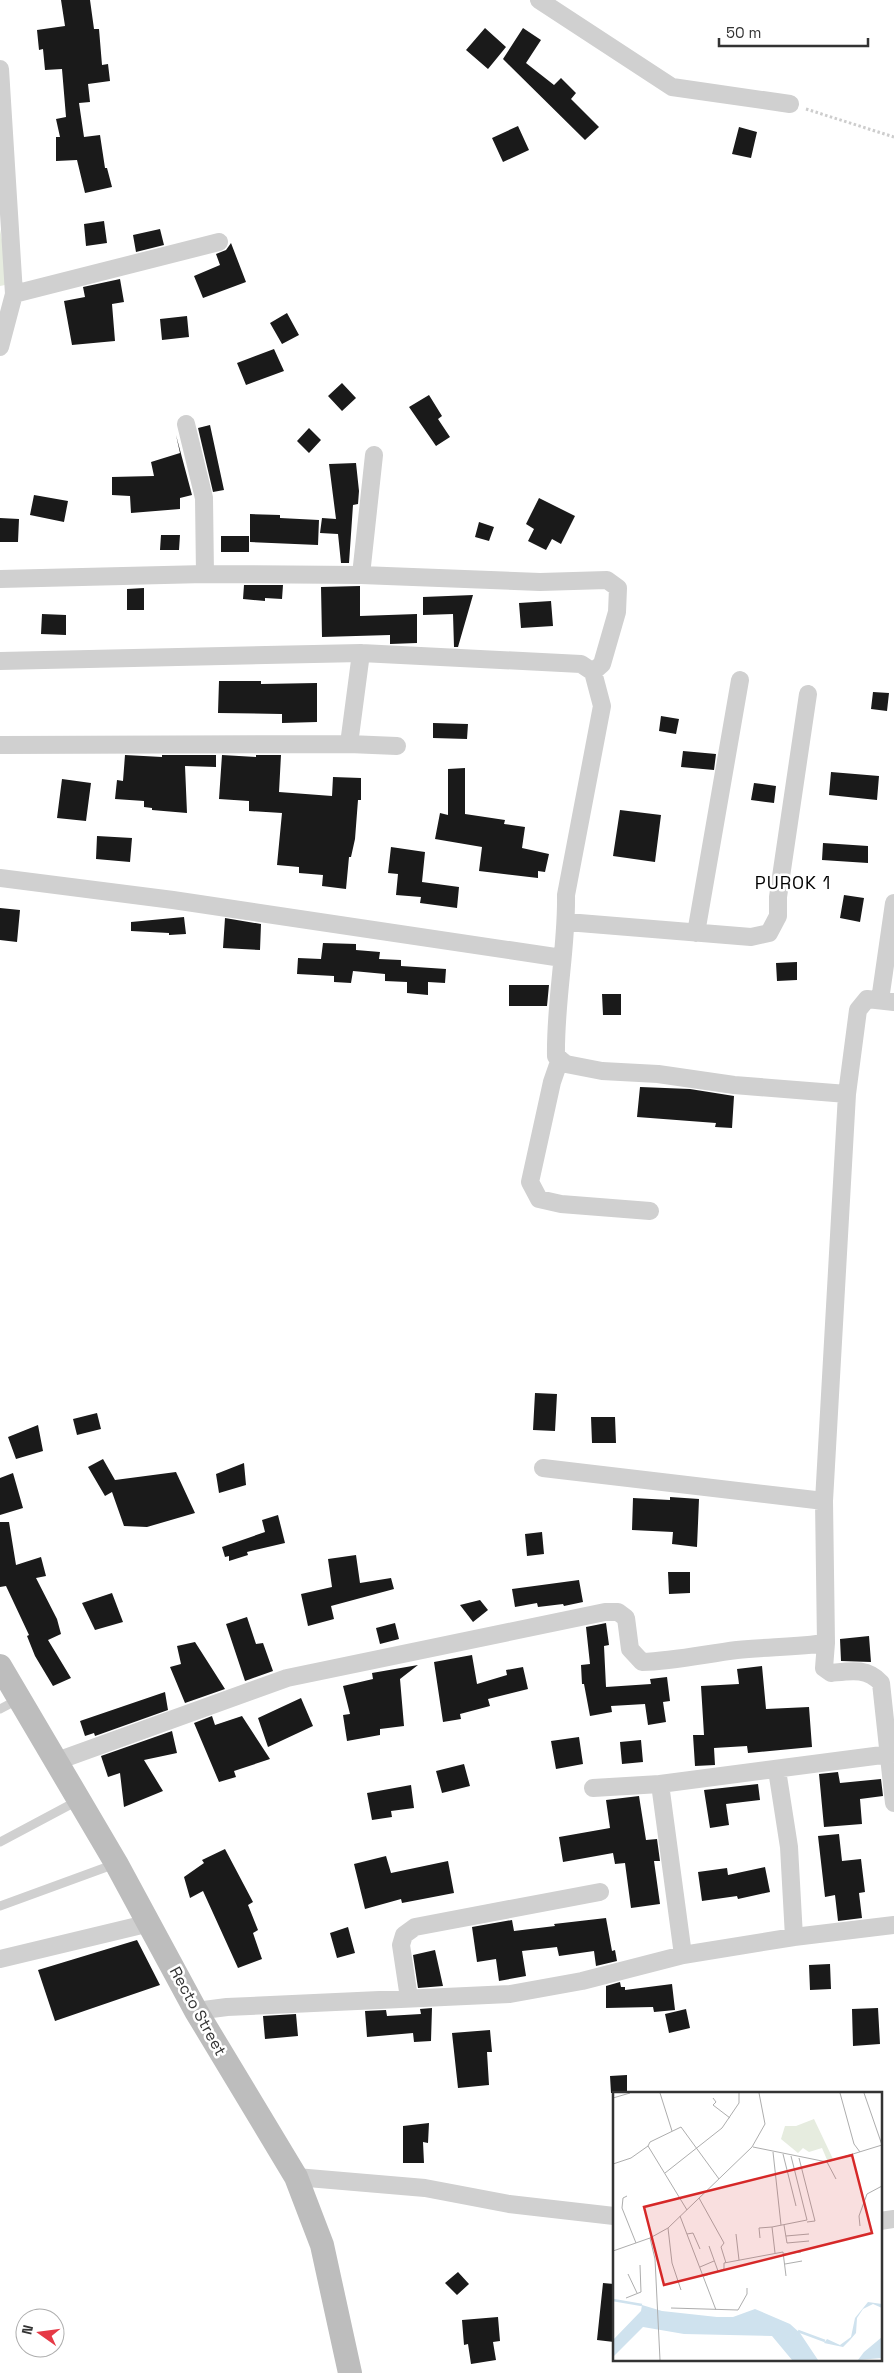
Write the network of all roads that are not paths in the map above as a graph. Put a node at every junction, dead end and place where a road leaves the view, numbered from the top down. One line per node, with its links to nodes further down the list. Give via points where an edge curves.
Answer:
1 (539, 0): 3 (street, via 672,87)
2 (0, 69): 5 (street)
3 (790, 104)
4 (219, 242): 5 (street)
5 (14, 294): 6 (street)
6 (0, 347)
7 (186, 424): 9 (street, via 204,498)
8 (374, 455): 10 (street)
9 (206, 574): 10 (street); 11 (street)
10 (361, 575): 14 (street, via 531,582 607,580 618,588 617,612 602,664)
11 (0, 580)
12 (361, 652): 13 (street); 14 (street, via 582,664); 17 (street)
13 (0, 661)
14 (593, 672): 22 (street, via 602,706 566,895)
15 (740, 680): 23 (street)
16 (808, 694): 23 (street, via 778,897 778,916 769,933 751,937)
17 (350, 744): 18 (street); 19 (street)
18 (0, 745)
19 (397, 746)
20 (0, 878): 24 (street, via 173,900)
21 (894, 903): 25 (street)
22 (567, 922): 23 (street); 24 (street)
23 (696, 933)
24 (562, 958): 26 (street, via 555,1022 556,1056)
25 (887, 1001): 27 (street, via 867,999 858,1010)
26 (560, 1059): 27 (street, via 566,1064 602,1071); 28 (street, via 530,1182 539,1199 561,1204)
27 (847, 1094): 30 (street)
28 (650, 1211)
29 (543, 1468): 30 (street)
30 (824, 1502): 31 (street)
31 (826, 1643): 34 (street, via 824,1668 831,1673 864,1672 881,1683); 35 (street, via 642,1662 630,1649 626,1618 618,1612 605,1612 287,1678)
32 (0, 1666): 33 (street, Recto Street)
33 (9, 1704): 35 (street, Recto Street)
34 (890, 1754): 36 (street); 40 (street)
35 (57, 1761): 39 (street, Recto Street)
36 (777, 1770): 37 (street); 47 (street, via 790,1847)
37 (660, 1784): 38 (street); 48 (street)
38 (593, 1788)
39 (80, 1800): 41 (lane); 42 (street, Recto Street)
40 (894, 1803)
41 (0, 1842)
42 (116, 1863): 44 (lane); 45 (street, Recto Street)
43 (600, 1892): 50 (street, via 415,1927 404,1935 401,1945)
44 (0, 1906)
45 (150, 1923): 49 (street); 51 (street, Recto Street)
46 (894, 1925): 47 (street)
47 (794, 1937): 48 (street)
48 (683, 1954): 50 (street, via 582,1981 510,1994)
49 (0, 1960)
50 (409, 1998): 51 (street)
51 (196, 2011): 52 (street, Recto Street)
52 (296, 2177): 53 (street, via 425,2188 509,2204); 54 (street, Recto Street, via 322,2245)
53 (613, 2216)
54 (350, 2373)

